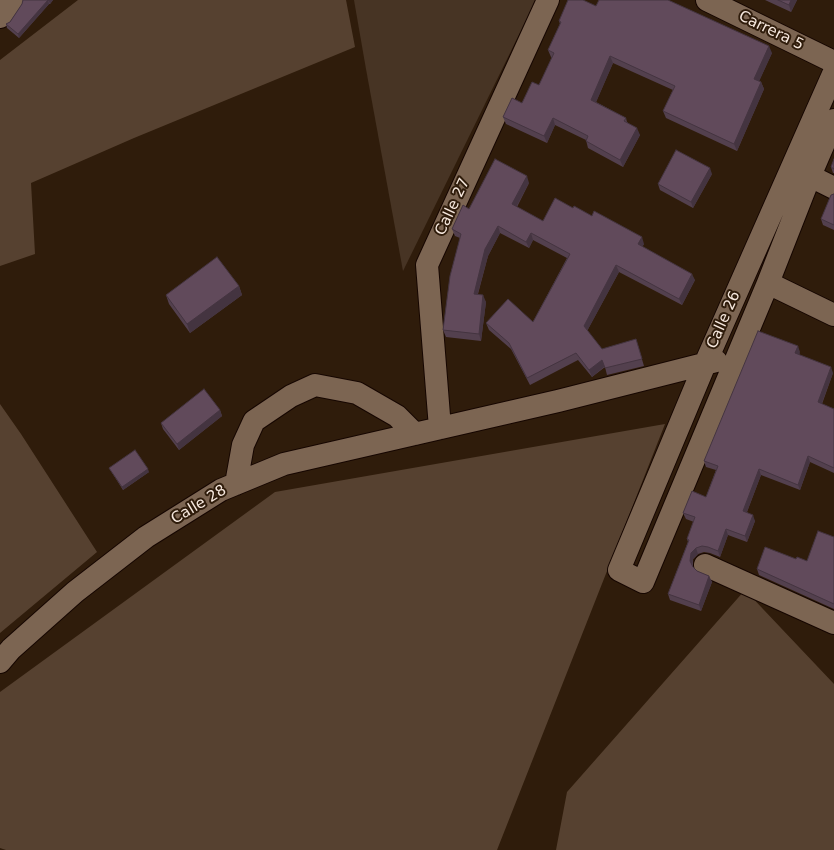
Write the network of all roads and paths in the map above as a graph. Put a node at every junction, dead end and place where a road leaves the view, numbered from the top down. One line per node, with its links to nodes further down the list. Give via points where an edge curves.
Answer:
1 (12, 0): 4 (street)
2 (548, 0): 14 (street, Calle 27, via 427,265)
3 (707, 0): 5 (street, Carrera 5)
4 (0, 17)
5 (834, 62)
6 (834, 72): 13 (street, Calle 26)
7 (834, 120): 8 (street, Calle 26)
8 (810, 176): 9 (street); 10 (street, Calle 26)
9 (834, 188)
10 (768, 283): 11 (street); 12 (street, Calle 26)
11 (834, 315)
12 (738, 355): 13 (street, Calle 28); 13 (street, Calle 26, via 643,582 619,570)
13 (705, 364): 14 (street, Calle 28)
14 (440, 428): 15 (street, Calle 28)
15 (415, 434): 16 (street, Calle 28, via 284,464); 16 (street, via 397,416 357,393 315,386 291,396 254,421 243,445)
16 (236, 484): 19 (street, Calle 28, via 220,490 146,537)
17 (705, 565): 18 (street)
18 (834, 623)
19 (4, 651)

